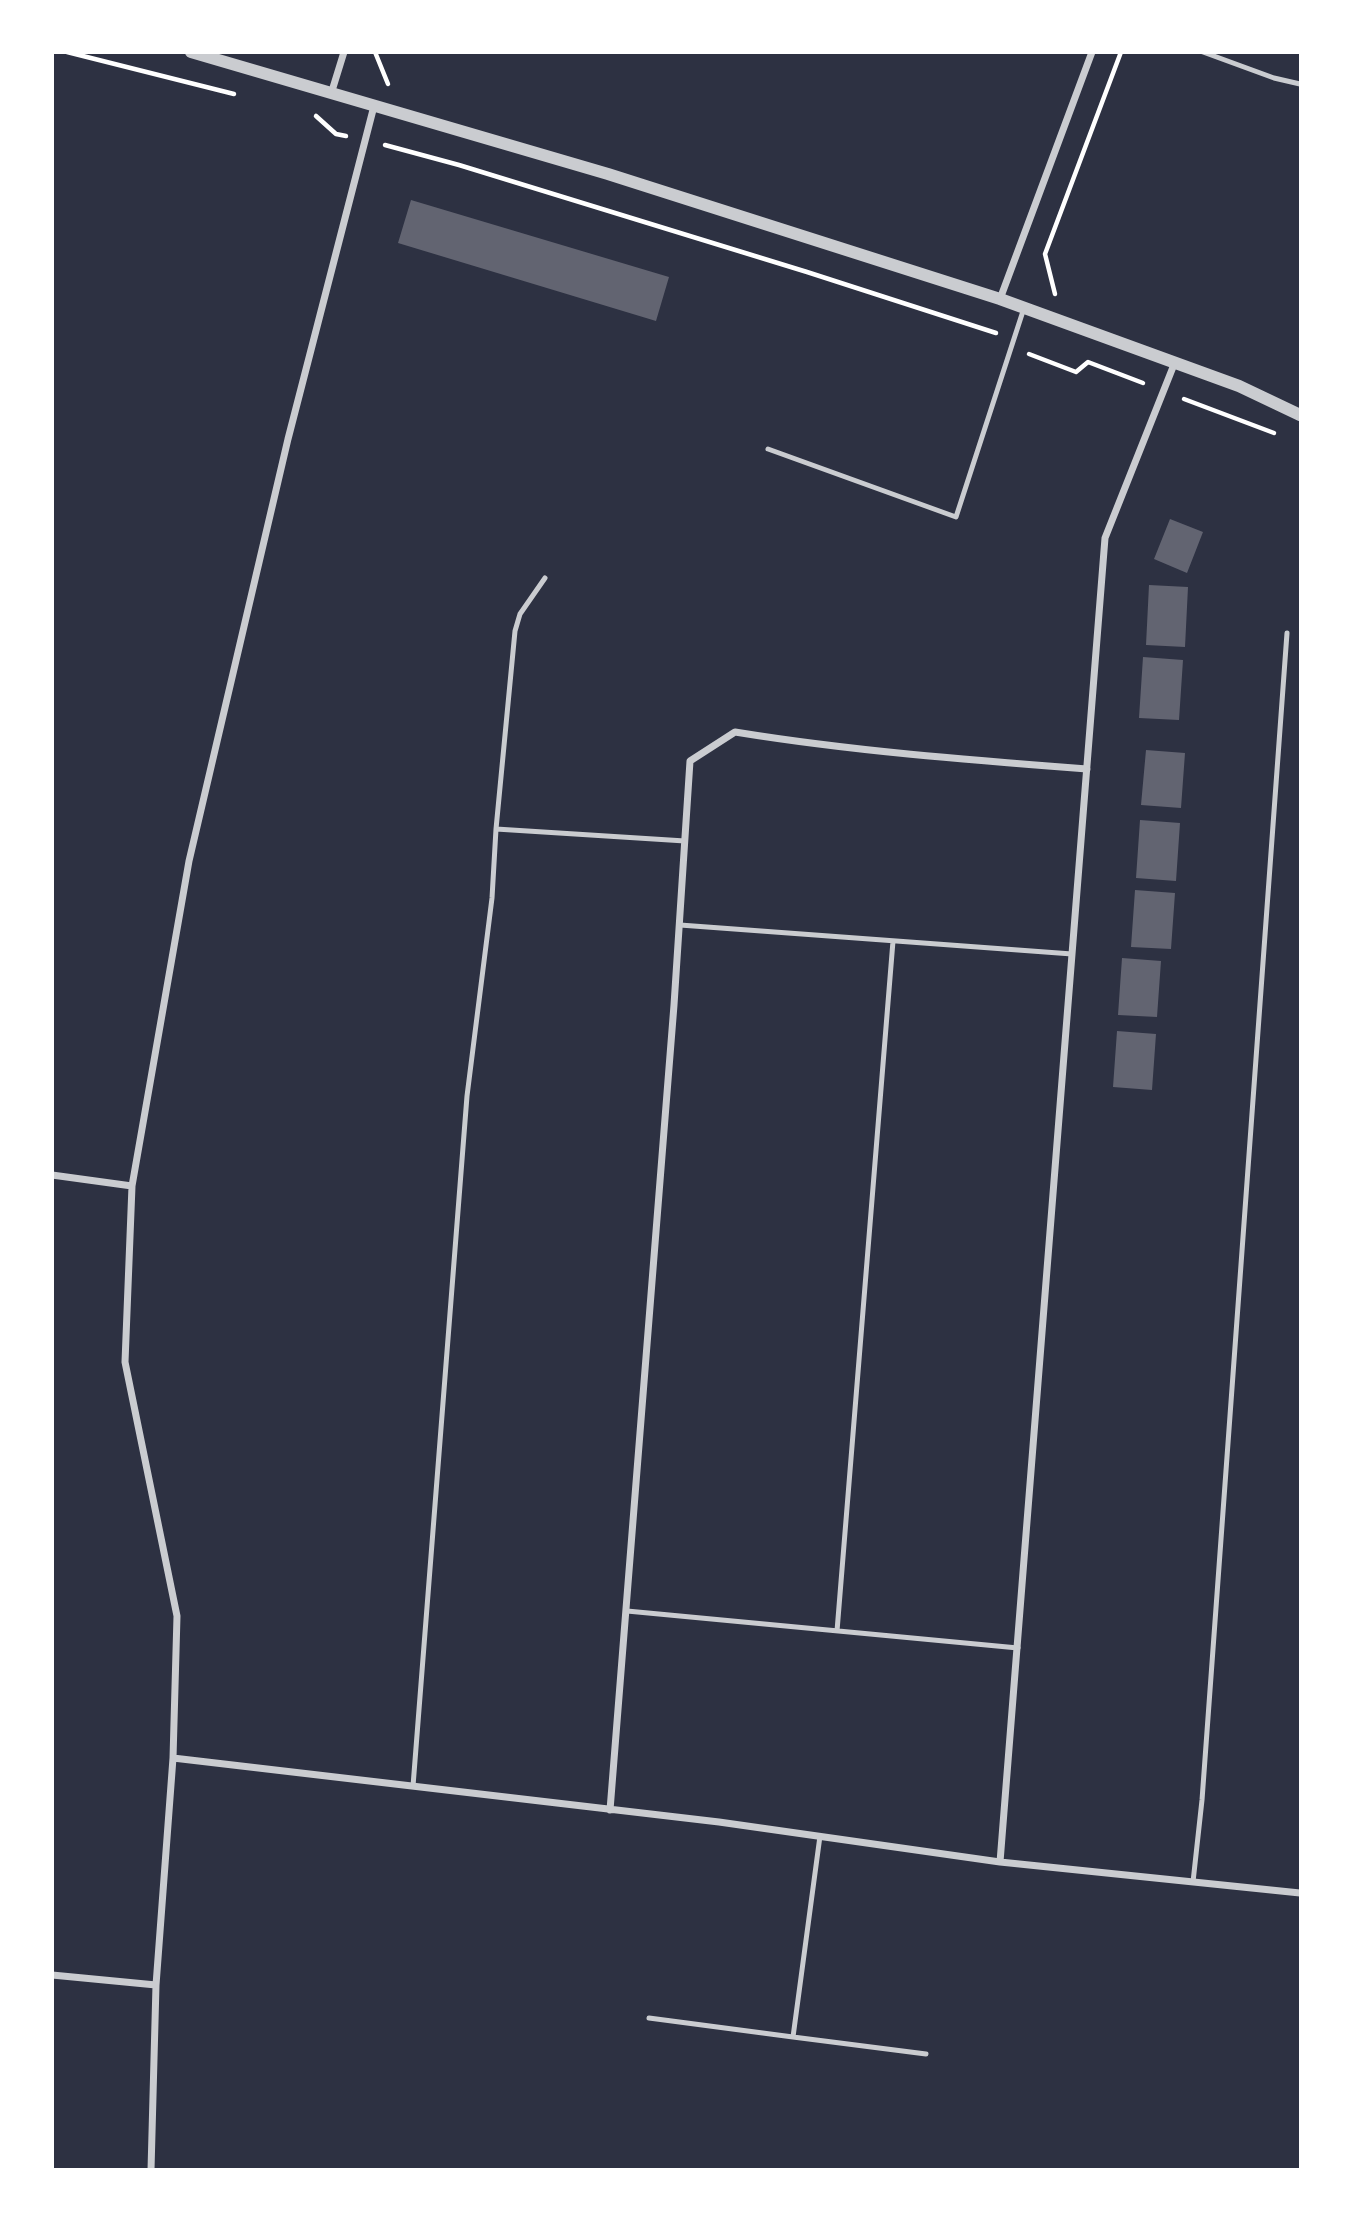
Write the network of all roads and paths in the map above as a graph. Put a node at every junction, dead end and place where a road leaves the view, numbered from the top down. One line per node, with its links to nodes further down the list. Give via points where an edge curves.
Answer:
1 (67, 52): 11 (path)
2 (191, 52): 10 (street)
3 (344, 52): 10 (street)
4 (375, 52): 9 (path)
5 (1092, 52): 17 (street)
6 (1121, 52): 16 (path, via 1045,254)
7 (1203, 52): 8 (lane)
8 (1300, 84)
9 (391, 92)
10 (331, 94): 12 (street)
11 (246, 96)
12 (374, 106): 17 (street, via 608,174); 35 (street, via 288,439 190,862)
13 (311, 112): 14 (path, via 336,134)
14 (349, 137)
15 (374, 143): 19 (path, via 807,272 1001,334)
16 (1055, 295)
17 (1000, 299): 18 (street)
18 (1024, 307): 19 (lane); 20 (street)
19 (1011, 343): 21 (path, via 1022,352 1076,372 1088,362); 25 (lane, via 956,516)
20 (1175, 362): 23 (street); 28 (street, via 1105,538)
21 (1151, 386)
22 (1176, 396): 24 (path)
23 (1300, 415)
24 (1276, 434)
25 (768, 449)
26 (545, 578): 29 (lane, via 520,614 515,631)
27 (1287, 633): 44 (lane)
28 (1087, 769): 30 (street, via 926,757 736,732 690,761); 33 (street)
29 (496, 829): 30 (lane); 40 (lane, via 467,1096)
30 (685, 841): 31 (street)
31 (680, 925): 32 (lane); 36 (street)
32 (892, 941): 33 (lane); 37 (lane)
33 (1072, 954): 38 (street)
34 (52, 1175): 35 (street)
35 (132, 1186): 39 (street, via 125,1362 177,1616)
36 (627, 1611): 37 (lane); 41 (street)
37 (838, 1631): 38 (lane)
38 (1018, 1647): 43 (street)
39 (173, 1758): 40 (street); 47 (street)
40 (413, 1786): 41 (street)
41 (610, 1810): 42 (street)
42 (820, 1836): 43 (street); 49 (lane)
43 (1000, 1862): 44 (street)
44 (1194, 1882): 45 (street)
45 (1300, 1893)
46 (52, 1975): 47 (street)
47 (156, 1985): 51 (street)
48 (649, 2018): 49 (lane)
49 (793, 2037): 50 (lane)
50 (926, 2053)
51 (151, 2169)

